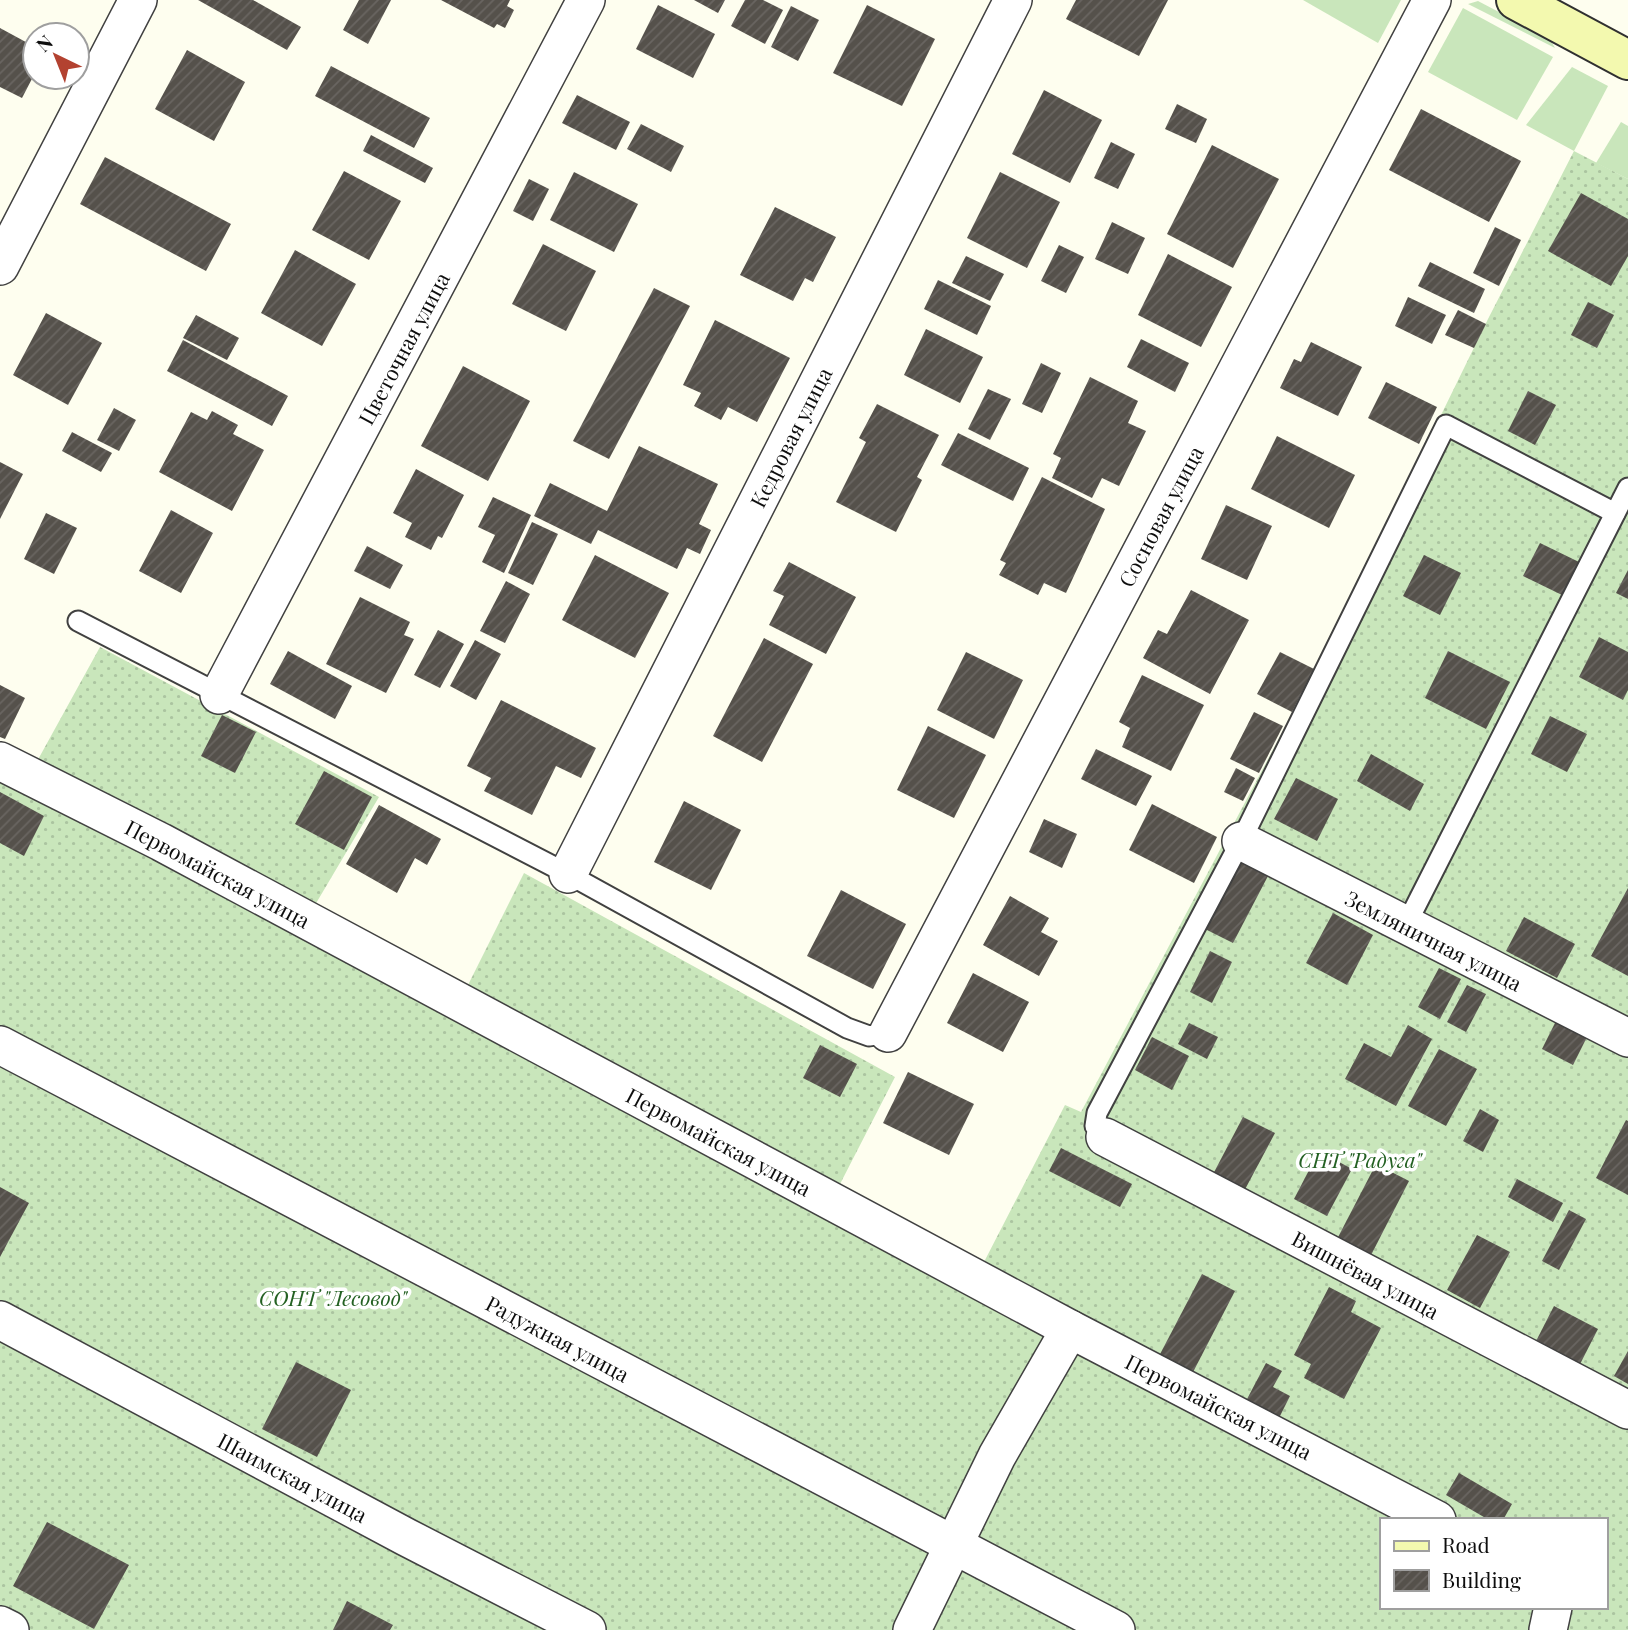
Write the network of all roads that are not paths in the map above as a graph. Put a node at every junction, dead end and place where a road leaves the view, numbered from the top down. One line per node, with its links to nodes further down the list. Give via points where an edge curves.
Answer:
1 (138, 0): 7 (street)
2 (586, 0): 11 (street, Цветочная улица)
3 (1013, 0): 14 (street, Кедровая улица)
4 (1432, 0): 16 (street, Сосновая улица)
5 (1516, 0): 6 (main road)
6 (1628, 60)
7 (0, 266)
8 (1628, 488): 9 (lane)
9 (1615, 513): 13 (lane, via 1446,425); 15 (lane)
10 (78, 621): 11 (lane)
11 (219, 695): 14 (lane)
12 (0, 761): 21 (street, Первомайская улица)
13 (1241, 841): 15 (street, Земляничная улица); 19 (lane, via 1097,1113 1095,1126)
14 (568, 874): 16 (lane, via 847,1028 869,1036)
15 (1406, 925): 17 (street, Земляничная улица)
16 (888, 1033)
17 (1628, 1038)
18 (0, 1045): 24 (street, Радужная улица)
19 (1105, 1138): 22 (street, Вишнёвая улица)
20 (0, 1320): 27 (street, Шаимская улица)
21 (1070, 1329): 23 (street, Первомайская улица); 24 (street, via 997,1457)
22 (1628, 1410)
23 (1433, 1518)
24 (953, 1546): 28 (street); 29 (street, Радужная улица)
25 (0, 1625): 26 (street)
26 (10, 1630)
27 (587, 1630)
28 (912, 1630)
29 (1116, 1630)

